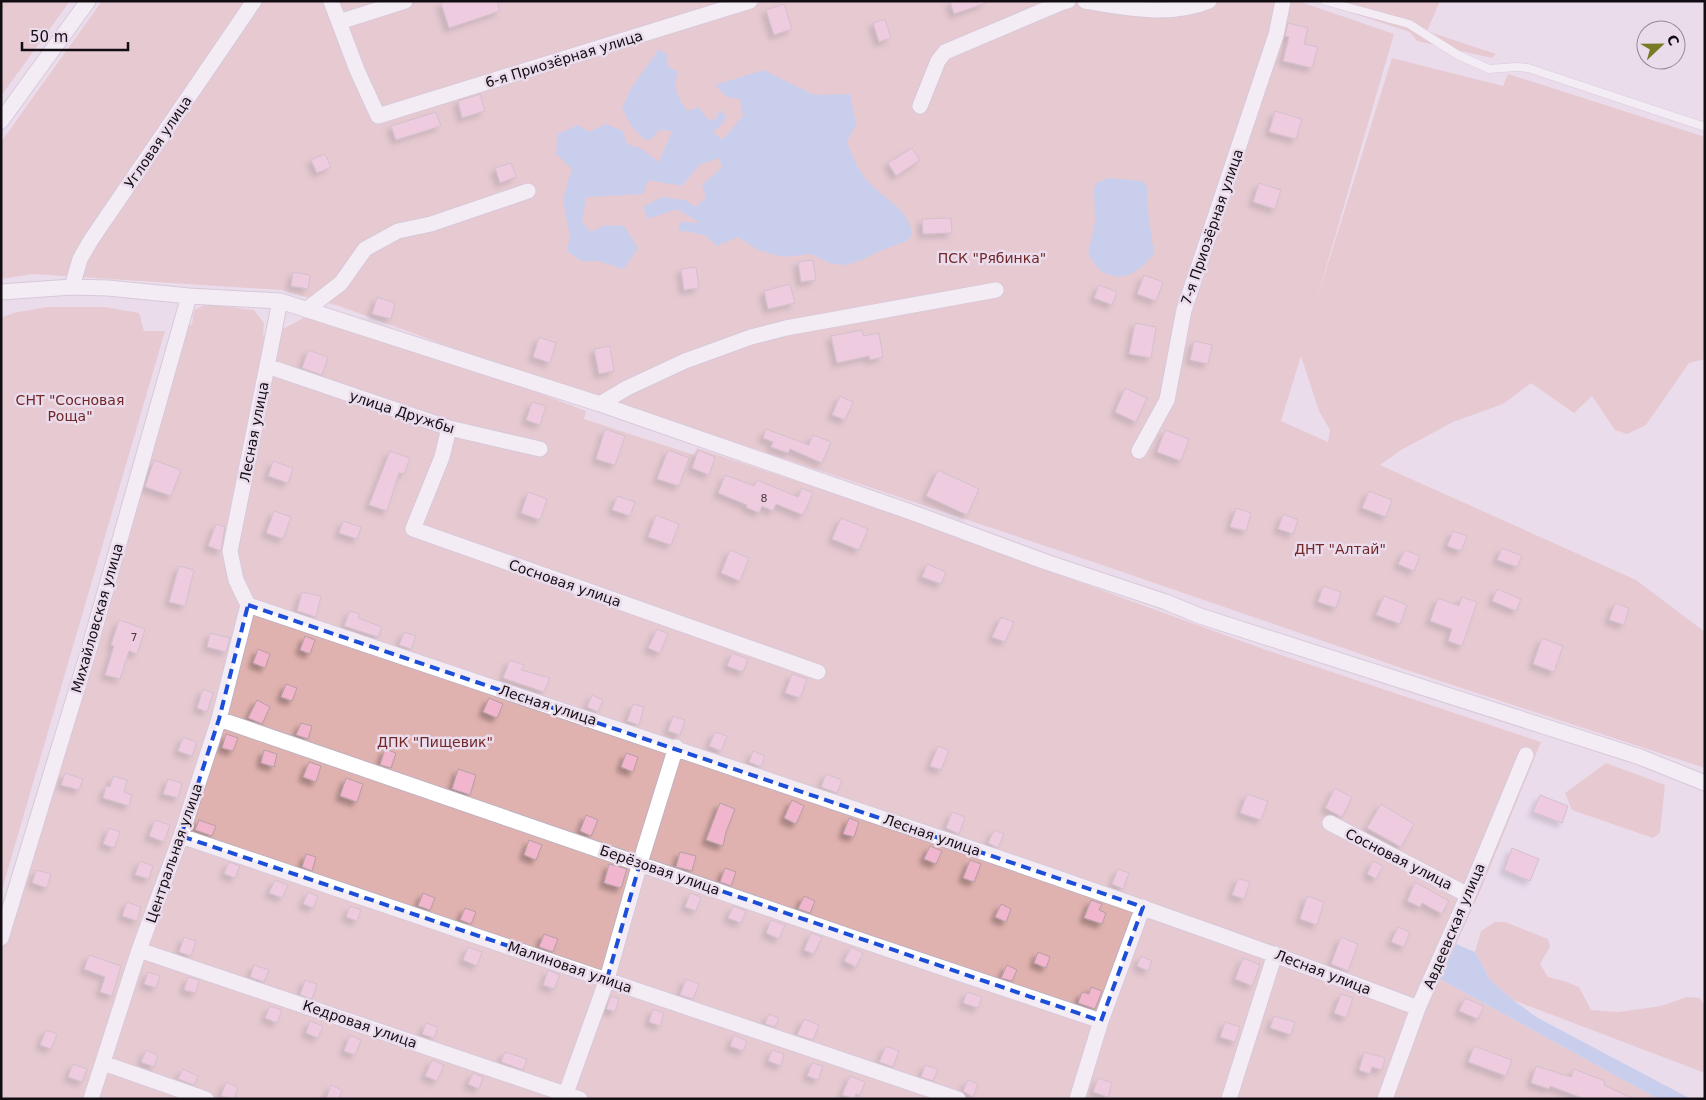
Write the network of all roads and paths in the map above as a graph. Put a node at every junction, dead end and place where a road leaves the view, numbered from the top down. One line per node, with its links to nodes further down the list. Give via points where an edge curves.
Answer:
1 (88, 1): 13 (street)
2 (254, 1): 16 (street, Угловая улица, via 91,240 80,259)
3 (331, 1): 11 (street)
4 (405, 1): 11 (street)
5 (750, 1): 11 (street, 6-я Приозёрная улица, via 378,116)
6 (1068, 1): 12 (street, via 945,52 938,61)
7 (1084, 1): 8 (street, via 1142,10 1196,7)
8 (1210, 1)
9 (1283, 1): 26 (street, 7-я Приозёрная улица, via 1276,35 1184,310 1168,400)
10 (1325, 1): 14 (lane, via 1409,24 1489,69 1528,68)
11 (339, 22)
12 (920, 106)
13 (1, 121)
14 (1705, 127)
15 (528, 191): 21 (street, via 431,224 398,231 365,249 341,283)
16 (72, 287): 18 (street); 19 (street)
17 (996, 290): 23 (street, via 751,337 685,361)
18 (1, 292)
19 (189, 296): 20 (street); 38 (street, Михайловская улица, via 87,656)
20 (280, 301): 21 (street); 22 (street, Лесная улица)
21 (306, 310): 23 (street)
22 (267, 366): 24 (street, улица Дружбы); 27 (street, Лесная улица, via 230,551 236,580)
23 (600, 404): 32 (street, via 1200,616 1640,757)
24 (449, 428): 25 (street, улица Дружбы); 28 (street, Сосновая улица, via 442,457 413,529)
25 (540, 449)
26 (1139, 451)
27 (248, 605): 29 (street, Центральная улица); 30 (street, Лесная улица)
28 (818, 672)
29 (219, 719): 34 (street, Центральная улица); 35 (street, Берёзовая улица)
30 (676, 747): 35 (street); 37 (street, Лесная улица)
31 (1526, 755): 36 (street, Авдеевская улица)
32 (1705, 783)
33 (1330, 823): 36 (street, Сосновая улица)
34 (181, 836): 39 (street, Центральная улица); 41 (street, Малиновая улица)
35 (640, 863): 41 (street); 43 (street, Берёзовая улица)
36 (1468, 894): 42 (street, Авдеевская улица)
37 (1143, 908): 40 (street, Лесная улица); 43 (street)
38 (1, 938)
39 (139, 950): 44 (street, Центральная улица); 45 (street, Кедровая улица)
40 (1275, 954): 42 (street, Лесная улица); 50 (street)
41 (607, 979): 45 (street); 48 (street, Малиновая улица)
42 (1418, 1008): 51 (street, Авдеевская улица)
43 (1101, 1021): 49 (street)
44 (103, 1063): 46 (street, Центральная улица); 47 (street)
45 (570, 1097)
46 (91, 1099)
47 (206, 1099)
48 (958, 1099)
49 (1077, 1099)
50 (1229, 1099)
51 (1384, 1099)

